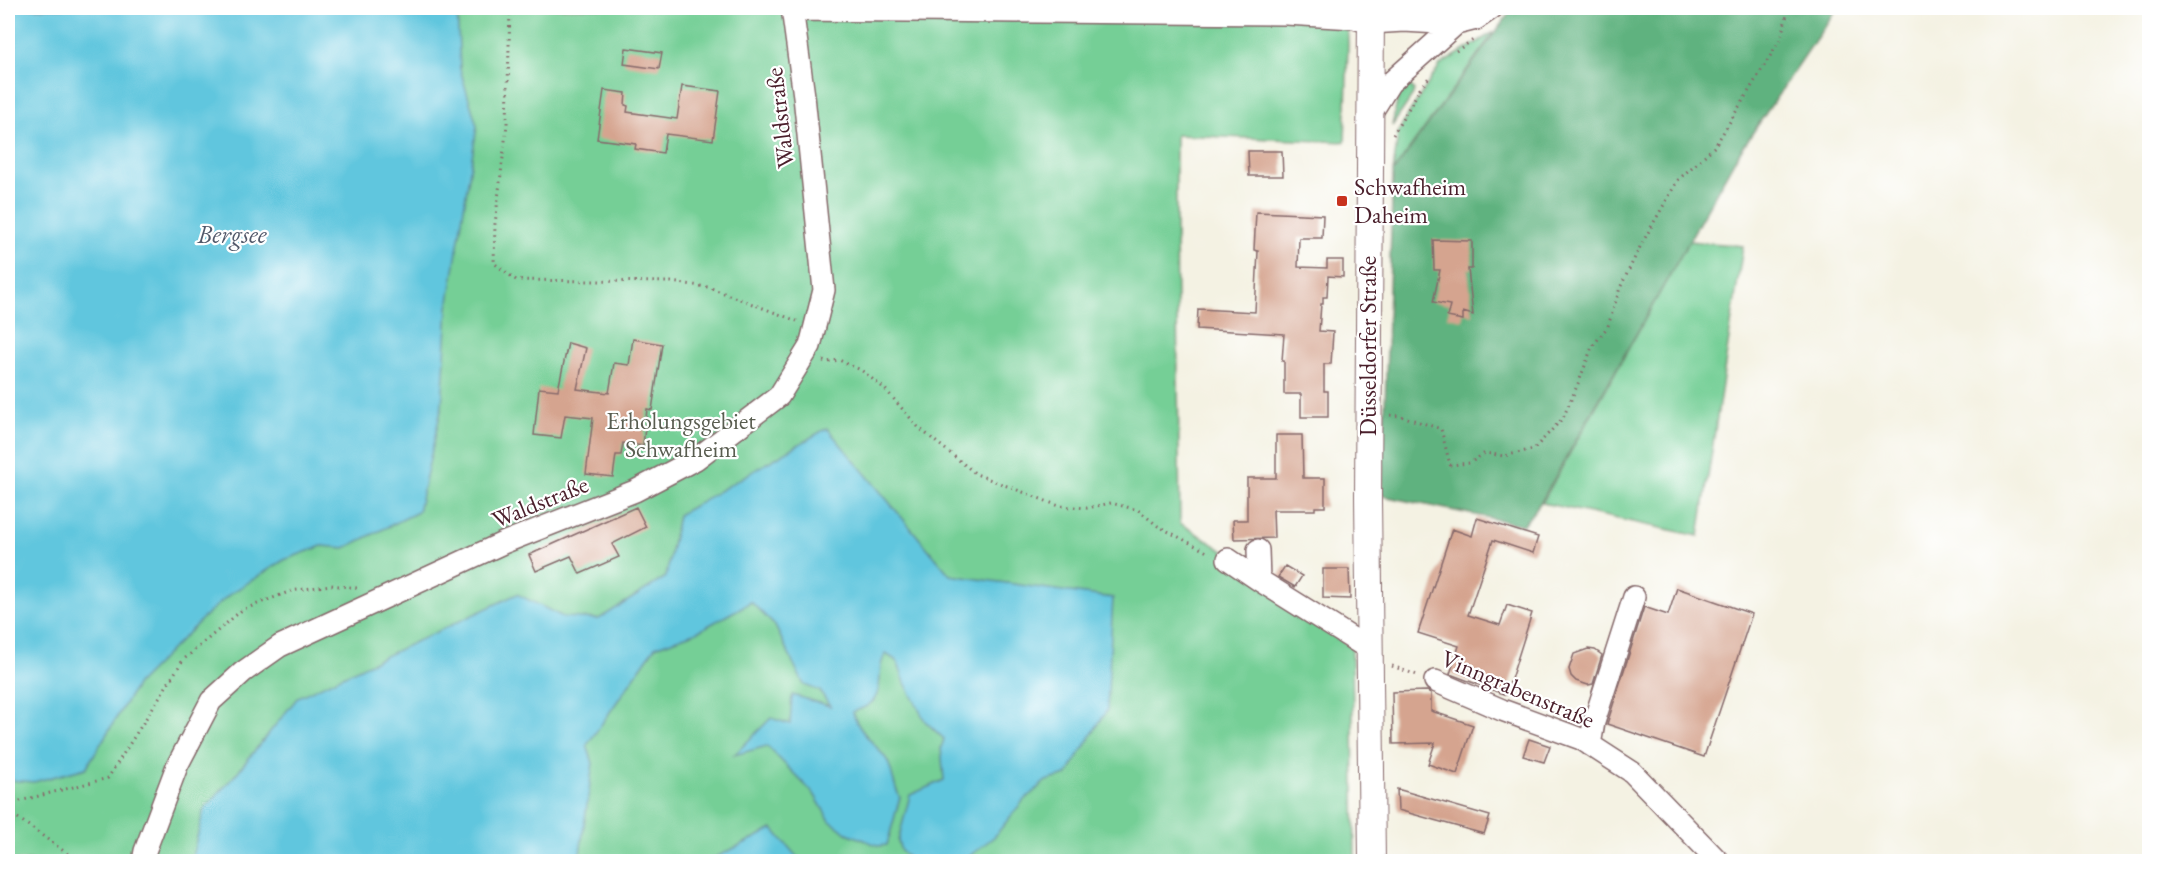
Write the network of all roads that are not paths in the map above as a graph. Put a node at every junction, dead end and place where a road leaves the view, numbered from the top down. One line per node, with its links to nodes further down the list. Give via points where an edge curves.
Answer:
1 (1492, 8): 5 (street, via 1476,19)
2 (792, 9): 3 (street); 14 (street, Waldstraße, via 824,290 810,346 779,396 696,459 635,491 503,543 280,646 243,672 211,701 177,766)
3 (1303, 11): 4 (street, via 1354,18)
4 (1371, 15): 5 (street); 6 (main road, Düsseldorfer Straße)
5 (1456, 24): 6 (street, via 1390,83)
6 (1370, 115): 11 (main road, Düsseldorfer Straße)
7 (1258, 550): 9 (street)
8 (1228, 560): 9 (street)
9 (1259, 580): 11 (street)
10 (1634, 597): 13 (street)
11 (1369, 649): 15 (main road, Düsseldorfer Straße)
12 (1435, 681): 13 (street, Vinngrabenstraße)
13 (1590, 745): 16 (street, Vinngrabenstraße, via 1632,772)
14 (143, 861)
15 (1372, 861)
16 (1719, 861)

